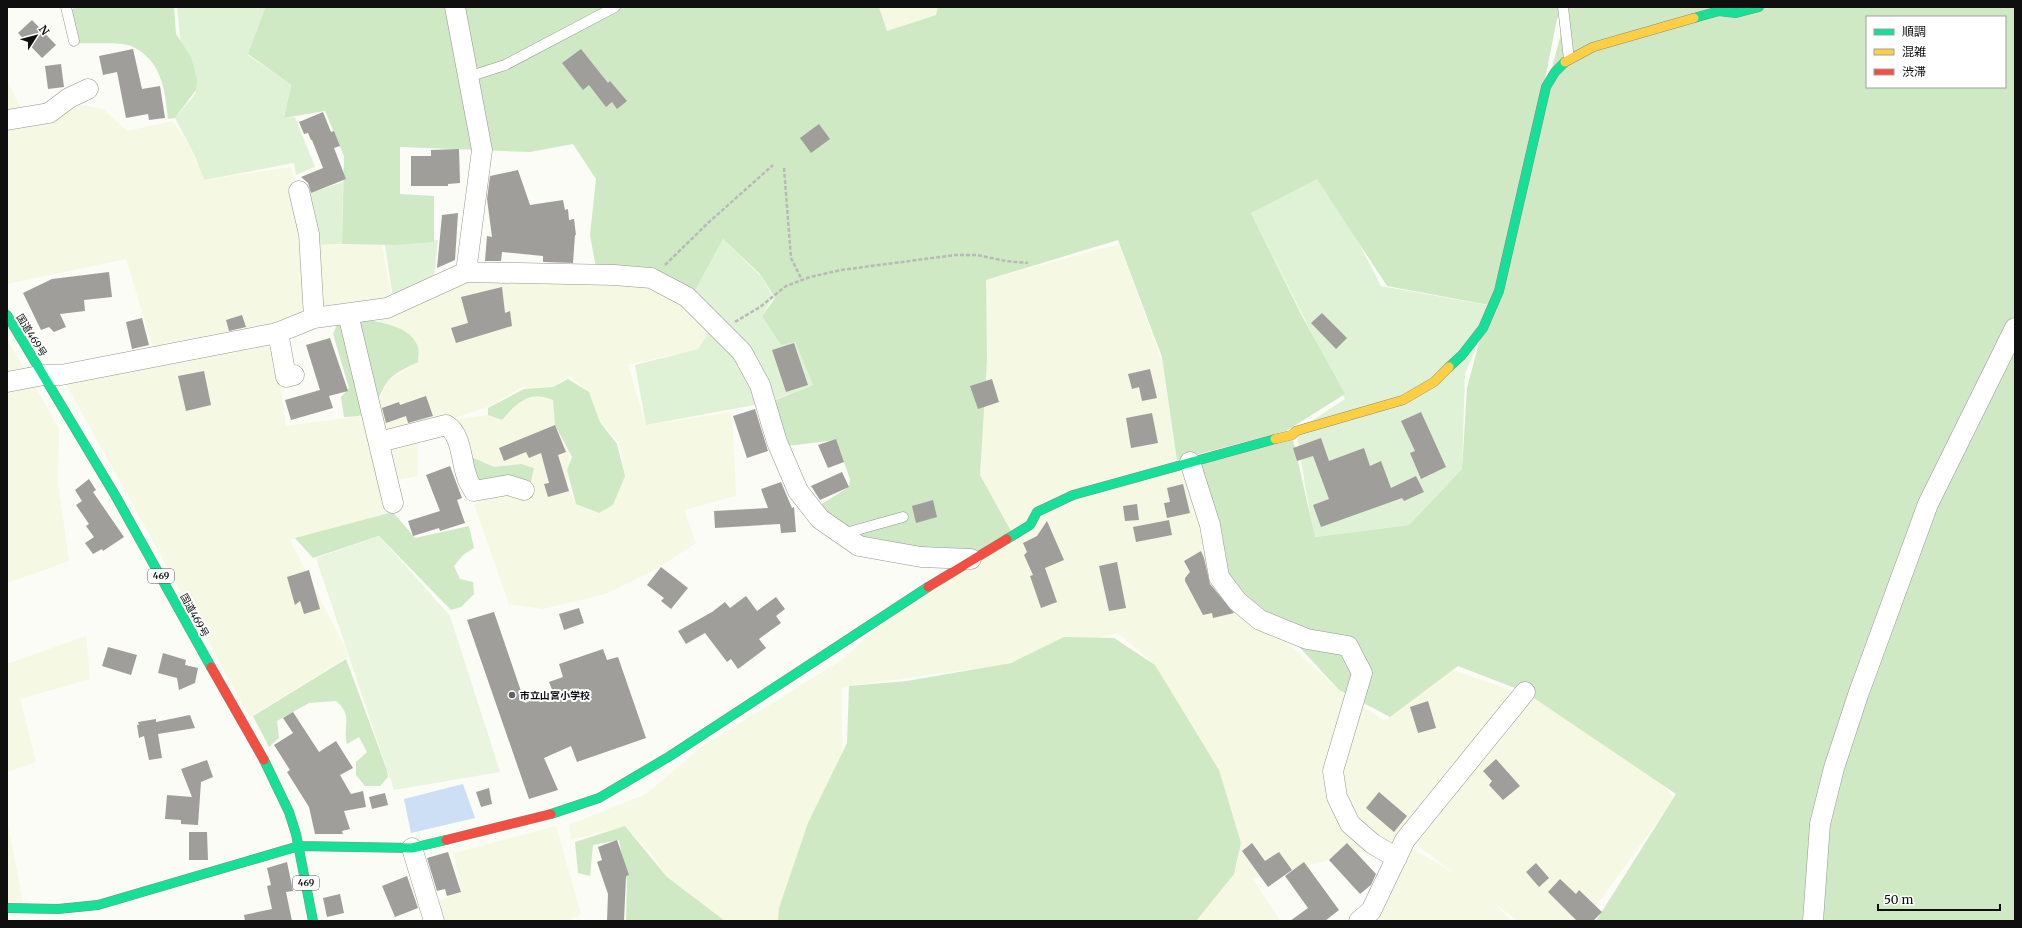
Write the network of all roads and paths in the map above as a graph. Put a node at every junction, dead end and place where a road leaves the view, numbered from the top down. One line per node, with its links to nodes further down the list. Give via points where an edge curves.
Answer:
1 (66, 7): 6 (lane)
2 (455, 7): 8 (street)
3 (615, 7): 8 (lane, via 505,65)
4 (1563, 7): 7 (lane)
5 (1759, 7): 7 (main road, via 1736,14 1719,11 1623,37 1593,46)
6 (74, 41)
7 (1569, 59): 28 (main road, via 1555,72 1546,87 1499,291 1483,328 1462,355 1434,382 1403,400 1296,431 1292,435)
8 (468, 77): 15 (street, via 482,150)
9 (88, 89): 10 (street, via 69,98 49,113)
10 (7, 120)
11 (774, 165): 16 (path, via 708,222)
12 (784, 168): 17 (path, via 791,258)
13 (299, 191): 20 (street, via 309,234)
14 (1028, 263): 17 (path, via 977,255 955,255 840,270)
15 (466, 272): 16 (street); 18 (street, via 387,308)
16 (651, 278): 23 (street, via 687,298)
17 (802, 280): 23 (path, via 786,286)
18 (348, 314): 20 (street); 27 (street)
19 (7, 315): 24 (main road, 国道469号 / 469)
20 (314, 318): 22 (street)
21 (2015, 328): 42 (street, via 1928,504 1858,695 1834,768 1820,824)
22 (278, 332): 24 (street, via 61,374); 25 (street, via 286,377)
23 (722, 332): 32 (street, via 742,352 760,385 777,442 798,491 820,519)
24 (44, 375): 26 (street); 35 (main road, 国道469号 / 469, via 115,495 269,769 289,812)
25 (294, 375)
26 (7, 382)
27 (379, 442): 29 (street, via 446,425 451,428 458,443 467,477 474,491 508,485); 30 (street)
28 (1190, 462): 33 (main road, via 1073,495 1037,512 1030,525); 37 (street, via 1210,525 1219,576 1237,601 1260,620 1307,639 1348,646 1362,673 1333,771 1337,797 1350,824 1373,844)
29 (524, 490)
30 (393, 503)
31 (903, 517): 32 (lane)
32 (842, 534): 33 (street, via 859,546 921,557)
33 (971, 559): 36 (main road, via 670,756 599,798 540,818)
34 (1525, 692): 37 (street, via 1405,840)
35 (299, 846): 36 (main road); 38 (main road, via 98,905 58,909); 39 (main road, 国道469号 / 469)
36 (412, 848): 40 (street)
37 (1397, 858): 41 (street, via 1371,912)
38 (7, 908)
39 (313, 921)
40 (434, 921)
41 (1359, 921)
42 (1813, 921)

